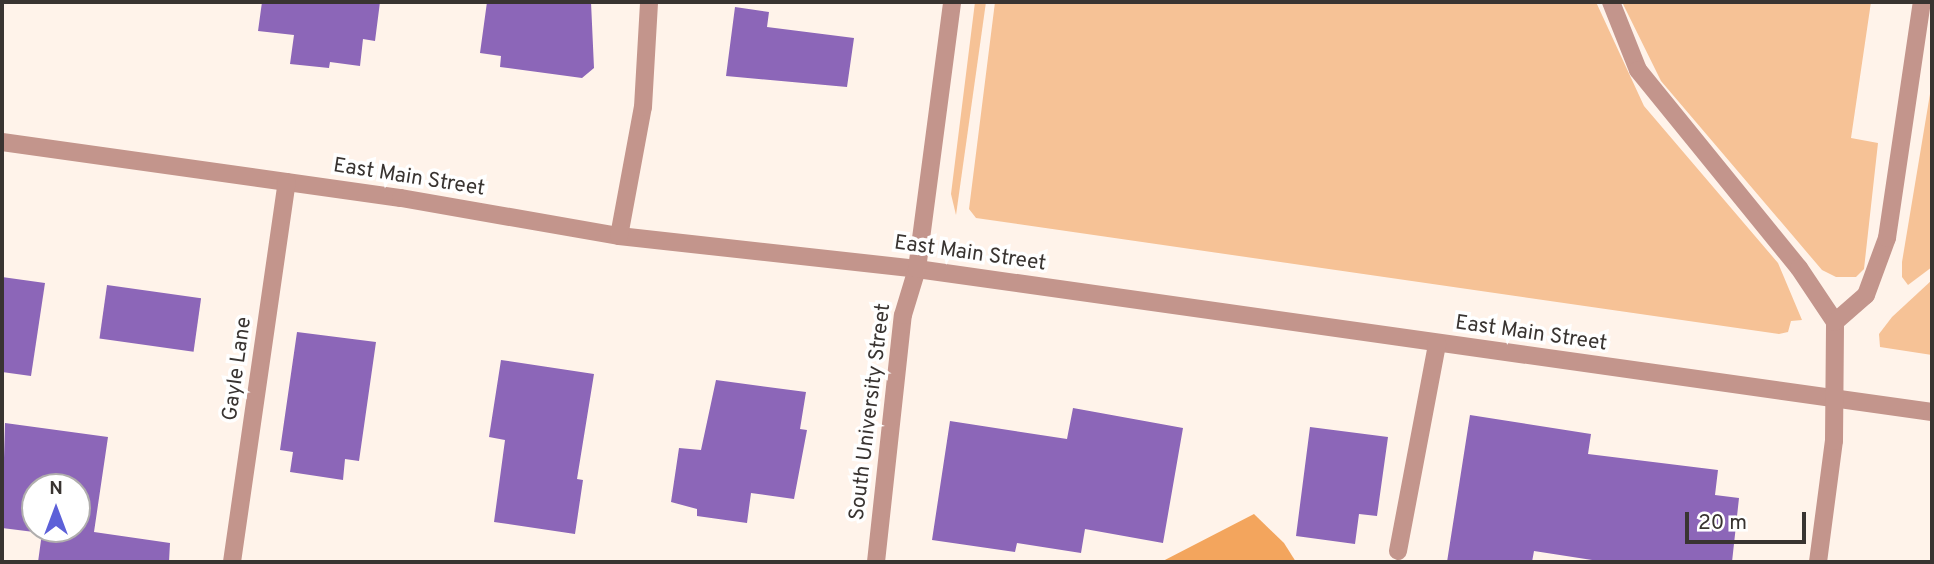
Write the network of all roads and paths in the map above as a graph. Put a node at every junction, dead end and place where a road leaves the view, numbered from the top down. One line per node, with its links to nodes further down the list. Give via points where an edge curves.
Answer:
1 (649, 2): 7 (street, via 643,107)
2 (952, 2): 8 (street, South University Street)
3 (1611, 2): 9 (street, via 1638,70 1799,268)
4 (1922, 2): 9 (street, via 1887,238 1866,295)
5 (2, 142): 6 (street, East Main Street)
6 (286, 182): 7 (street, East Main Street); 14 (street, Gayle Lane)
7 (619, 236): 8 (street, East Main Street)
8 (916, 269): 10 (street, East Main Street); 15 (street, South University Street, via 904,315)
9 (1835, 322): 11 (street)
10 (1437, 344): 11 (street, East Main Street); 13 (street)
11 (1832, 399): 12 (street, East Main Street); 16 (street, via 1833,441)
12 (1932, 412)
13 (1398, 551)
14 (232, 562)
15 (876, 562)
16 (1818, 562)

